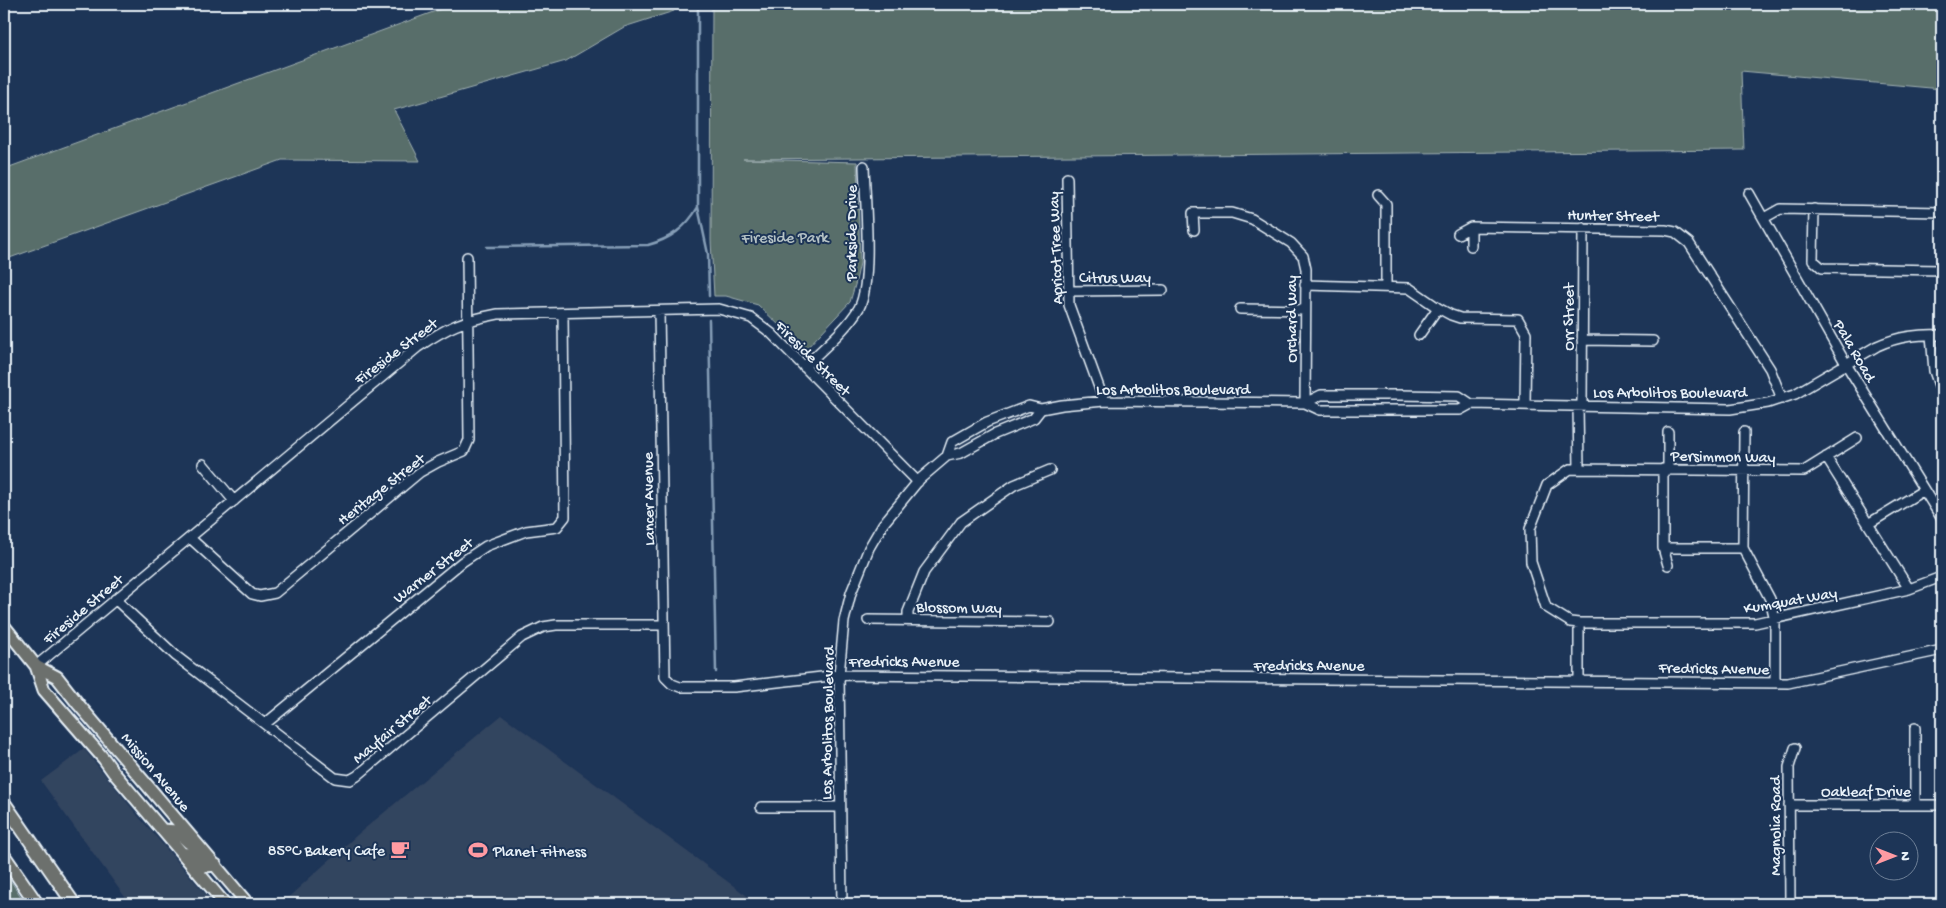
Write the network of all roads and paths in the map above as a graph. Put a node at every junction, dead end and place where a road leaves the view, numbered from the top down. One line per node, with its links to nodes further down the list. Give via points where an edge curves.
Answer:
1 (864, 166): 31 (street, Parkside Drive, via 867,275 860,306)
2 (1067, 178): 18 (street, Apricot Tree Way)
3 (1749, 192): 7 (street, Pala Road)
4 (1378, 195): 16 (street, via 1386,204)
5 (1814, 209): 6 (street); 7 (street, via 1780,209); 14 (street, via 1813,260 1822,268)
6 (1942, 212)
7 (1764, 218): 30 (street, Pala Road)
8 (1471, 227): 9 (street, Hunter Street); 11 (street, Hunter Street); 12 (street)
9 (1583, 228): 28 (street, Orr Street); 33 (street, Hunter Street, via 1665,230 1675,232 1689,243 1770,369)
10 (1194, 230): 15 (street, Orchard Way, via 1193,213 1232,213 1252,219 1291,243 1302,256 1306,269)
11 (1458, 234)
12 (1470, 246)
13 (467, 258): 24 (street, Heritage Street)
14 (1942, 270)
15 (1305, 285): 16 (street); 21 (street, Orchard Way)
16 (1386, 287): 19 (street, via 1409,288)
17 (1163, 290): 18 (street, Citrus Way)
18 (1068, 291): 34 (street, Apricot Tree Way, via 1070,309)
19 (1438, 308): 25 (street); 37 (street, via 1460,318 1518,319 1526,333)
20 (1240, 310): 21 (street)
21 (1305, 310): 35 (street, Orchard Way)
22 (659, 311): 23 (street, Fireside Street); 31 (street, Fireside Street, via 720,310 751,318 771,333); 67 (street, Lancer Avenue)
23 (563, 313): 24 (street, Fireside Street, via 498,314); 75 (street, Warner Street, via 565,517 561,523 557,527 526,532 486,546 462,562)
24 (468, 319): 52 (street, Fireside Street, via 444,329 418,347); 55 (street, Heritage Street, via 469,440 464,451 420,472 275,593 252,594)
25 (1419, 335)
26 (1931, 335): 27 (street, Los Arbolitos Boulevard); 30 (street, Los Arbolitos Boulevard, via 1888,341); 32 (street, via 1934,371)
27 (1942, 335)
28 (1582, 340): 29 (street); 38 (street, Orr Street)
29 (1653, 341)
30 (1846, 364): 33 (street, Los Arbolitos Boulevard); 51 (street, Pala Road)
31 (804, 367): 50 (street, Fireside Street)
32 (1942, 394)
33 (1782, 399): 38 (street, Los Arbolitos Boulevard, via 1730,409)
34 (1104, 402): 35 (street, Los Arbolitos Boulevard); 39 (street, Los Arbolitos Boulevard)
35 (1305, 403): 36 (street, Los Arbolitos Boulevard, via 1320,410 1460,410); 36 (street, Los Arbolitos Boulevard, via 1321,395 1398,395 1459,396)
36 (1471, 404): 37 (street, Los Arbolitos Boulevard)
37 (1525, 404): 38 (street, Los Arbolitos Boulevard)
38 (1580, 406): 46 (street, Orr Street)
39 (1041, 409): 43 (street, Los Arbolitos Boulevard, via 1034,418 961,453); 43 (street, Los Arbolitos Boulevard, via 1029,406 987,422 952,442)
40 (1668, 432): 48 (street)
41 (1744, 432): 49 (street)
42 (1857, 438): 44 (street, Persimmon Way)
43 (947, 456): 50 (street, Los Arbolitos Boulevard)
44 (1826, 457): 49 (street, Persimmon Way, via 1804,471); 54 (street)
45 (203, 464): 52 (street)
46 (1580, 469): 48 (street, Persimmon Way); 66 (street, Kumquat Way, via 1570,469 1547,486 1530,529 1531,562 1546,607 1570,622)
47 (1050, 470): 63 (street, via 1014,484 961,522 924,572 908,612)
48 (1665, 470): 49 (street, Persimmon Way); 56 (street)
49 (1744, 470): 57 (street)
50 (918, 482): 71 (street, Los Arbolitos Boulevard, via 883,524 869,548 844,619)
51 (1924, 490): 53 (street, Pala Road); 54 (street)
52 (234, 501): 55 (street, Fireside Street)
53 (1942, 519)
54 (1868, 524): 60 (street)
55 (190, 538): 61 (street, Fireside Street)
56 (1663, 548): 57 (street); 58 (street)
57 (1743, 548): 64 (street, via 1770,599)
58 (1668, 565)
59 (1941, 576): 60 (street, Kumquat Way)
60 (1909, 589): 64 (street, Kumquat Way)
61 (115, 599): 70 (street, Fireside Street); 75 (street, Mayfair Street, via 176,656)
62 (868, 620): 63 (street, Blossom Way)
63 (908, 620): 65 (street, Blossom Way)
64 (1776, 620): 66 (street, Kumquat Way, via 1755,624); 73 (street)
65 (1050, 622)
66 (1579, 622): 72 (street)
67 (664, 625): 74 (street, Lancer Avenue, via 665,677); 75 (street, Mayfair Street, via 556,625 522,637 350,780 335,778)
68 (4, 626): 70 (main road, Mission Avenue)
69 (1942, 650): 73 (street, Fredricks Avenue, via 1788,683)
70 (36, 666): 84 (main road, Mission Avenue, via 44,690); 85 (main road, Mission Avenue, via 57,677)
71 (839, 675): 72 (street, Fredricks Avenue); 74 (street, Fredricks Avenue, via 734,687 680,687); 83 (street, Los Arbolitos Boulevard)
72 (1580, 681): 73 (street, Fredricks Avenue)
73 (1775, 683)
74 (672, 684)
75 (265, 724)
76 (1915, 728): 80 (street)
77 (1795, 748): 79 (street, Magnolia Road, via 1789,767)
78 (4, 803): 90 (highway)
79 (1789, 805): 80 (street, Oakleaf Drive); 94 (street, Magnolia Road)
80 (1916, 805): 81 (street, Oakleaf Drive)
81 (1942, 805)
82 (761, 807): 83 (street)
83 (840, 807): 93 (street, Los Arbolitos Boulevard)
84 (162, 830): 85 (main road, via 176,831 189,843); 86 (main road, Mission Avenue)
85 (196, 842): 88 (main road, Mission Avenue)
86 (183, 854): 88 (main road, via 193,852 206,866); 91 (main road, Mission Avenue)
87 (4, 856): 89 (highway)
88 (216, 865): 92 (main road, Mission Avenue)
89 (37, 904)
90 (74, 904)
91 (225, 904)
92 (248, 904)
93 (842, 904)
94 (1790, 904)

